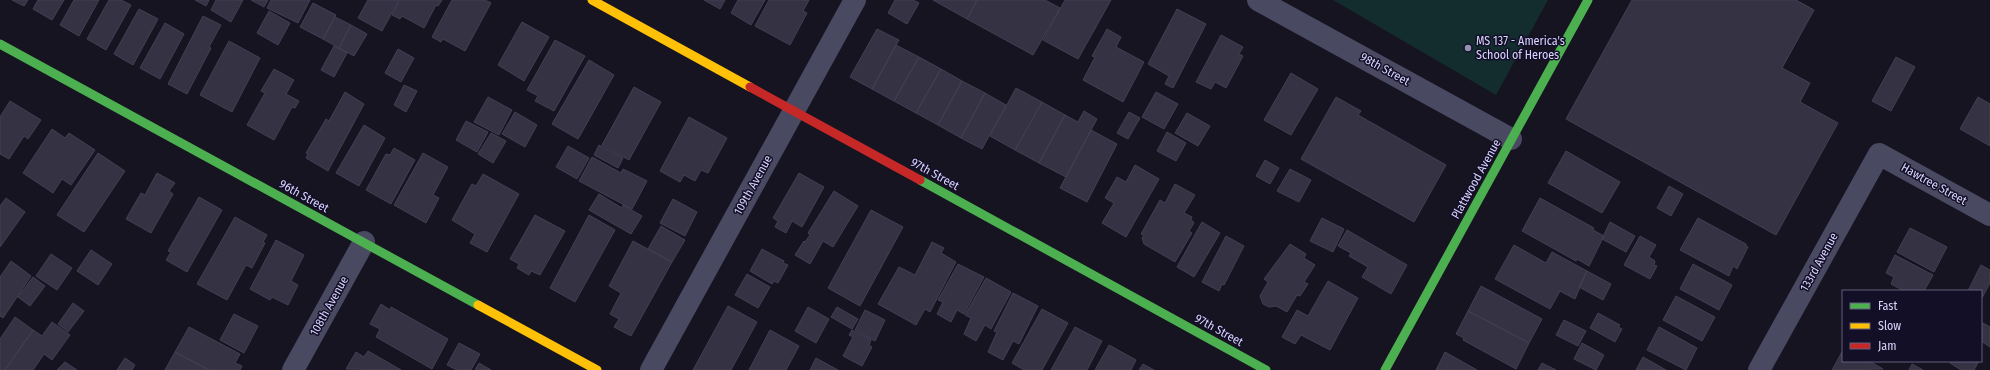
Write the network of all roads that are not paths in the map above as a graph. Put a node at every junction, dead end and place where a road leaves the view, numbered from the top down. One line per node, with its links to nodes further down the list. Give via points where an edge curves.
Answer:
1 (592, 0): 6 (street, 97th Street)
2 (855, 0): 6 (street, 109th Avenue)
3 (1258, 0): 7 (street, 98th Street)
4 (1588, 0): 7 (street, Plattwood Avenue)
5 (0, 44): 10 (street, 96th Street)
6 (794, 110): 13 (street, 109th Avenue); 14 (street, 97th Street)
7 (1511, 139): 15 (street, Plattwood Avenue)
8 (1879, 154): 9 (street, Hawtree Street); 16 (street, 133rd Avenue)
9 (1990, 215)
10 (364, 242): 11 (street, 108th Avenue); 12 (street, 96th Street)
11 (293, 370)
12 (596, 370)
13 (651, 370)
14 (1266, 370)
15 (1385, 370)
16 (1759, 370)

